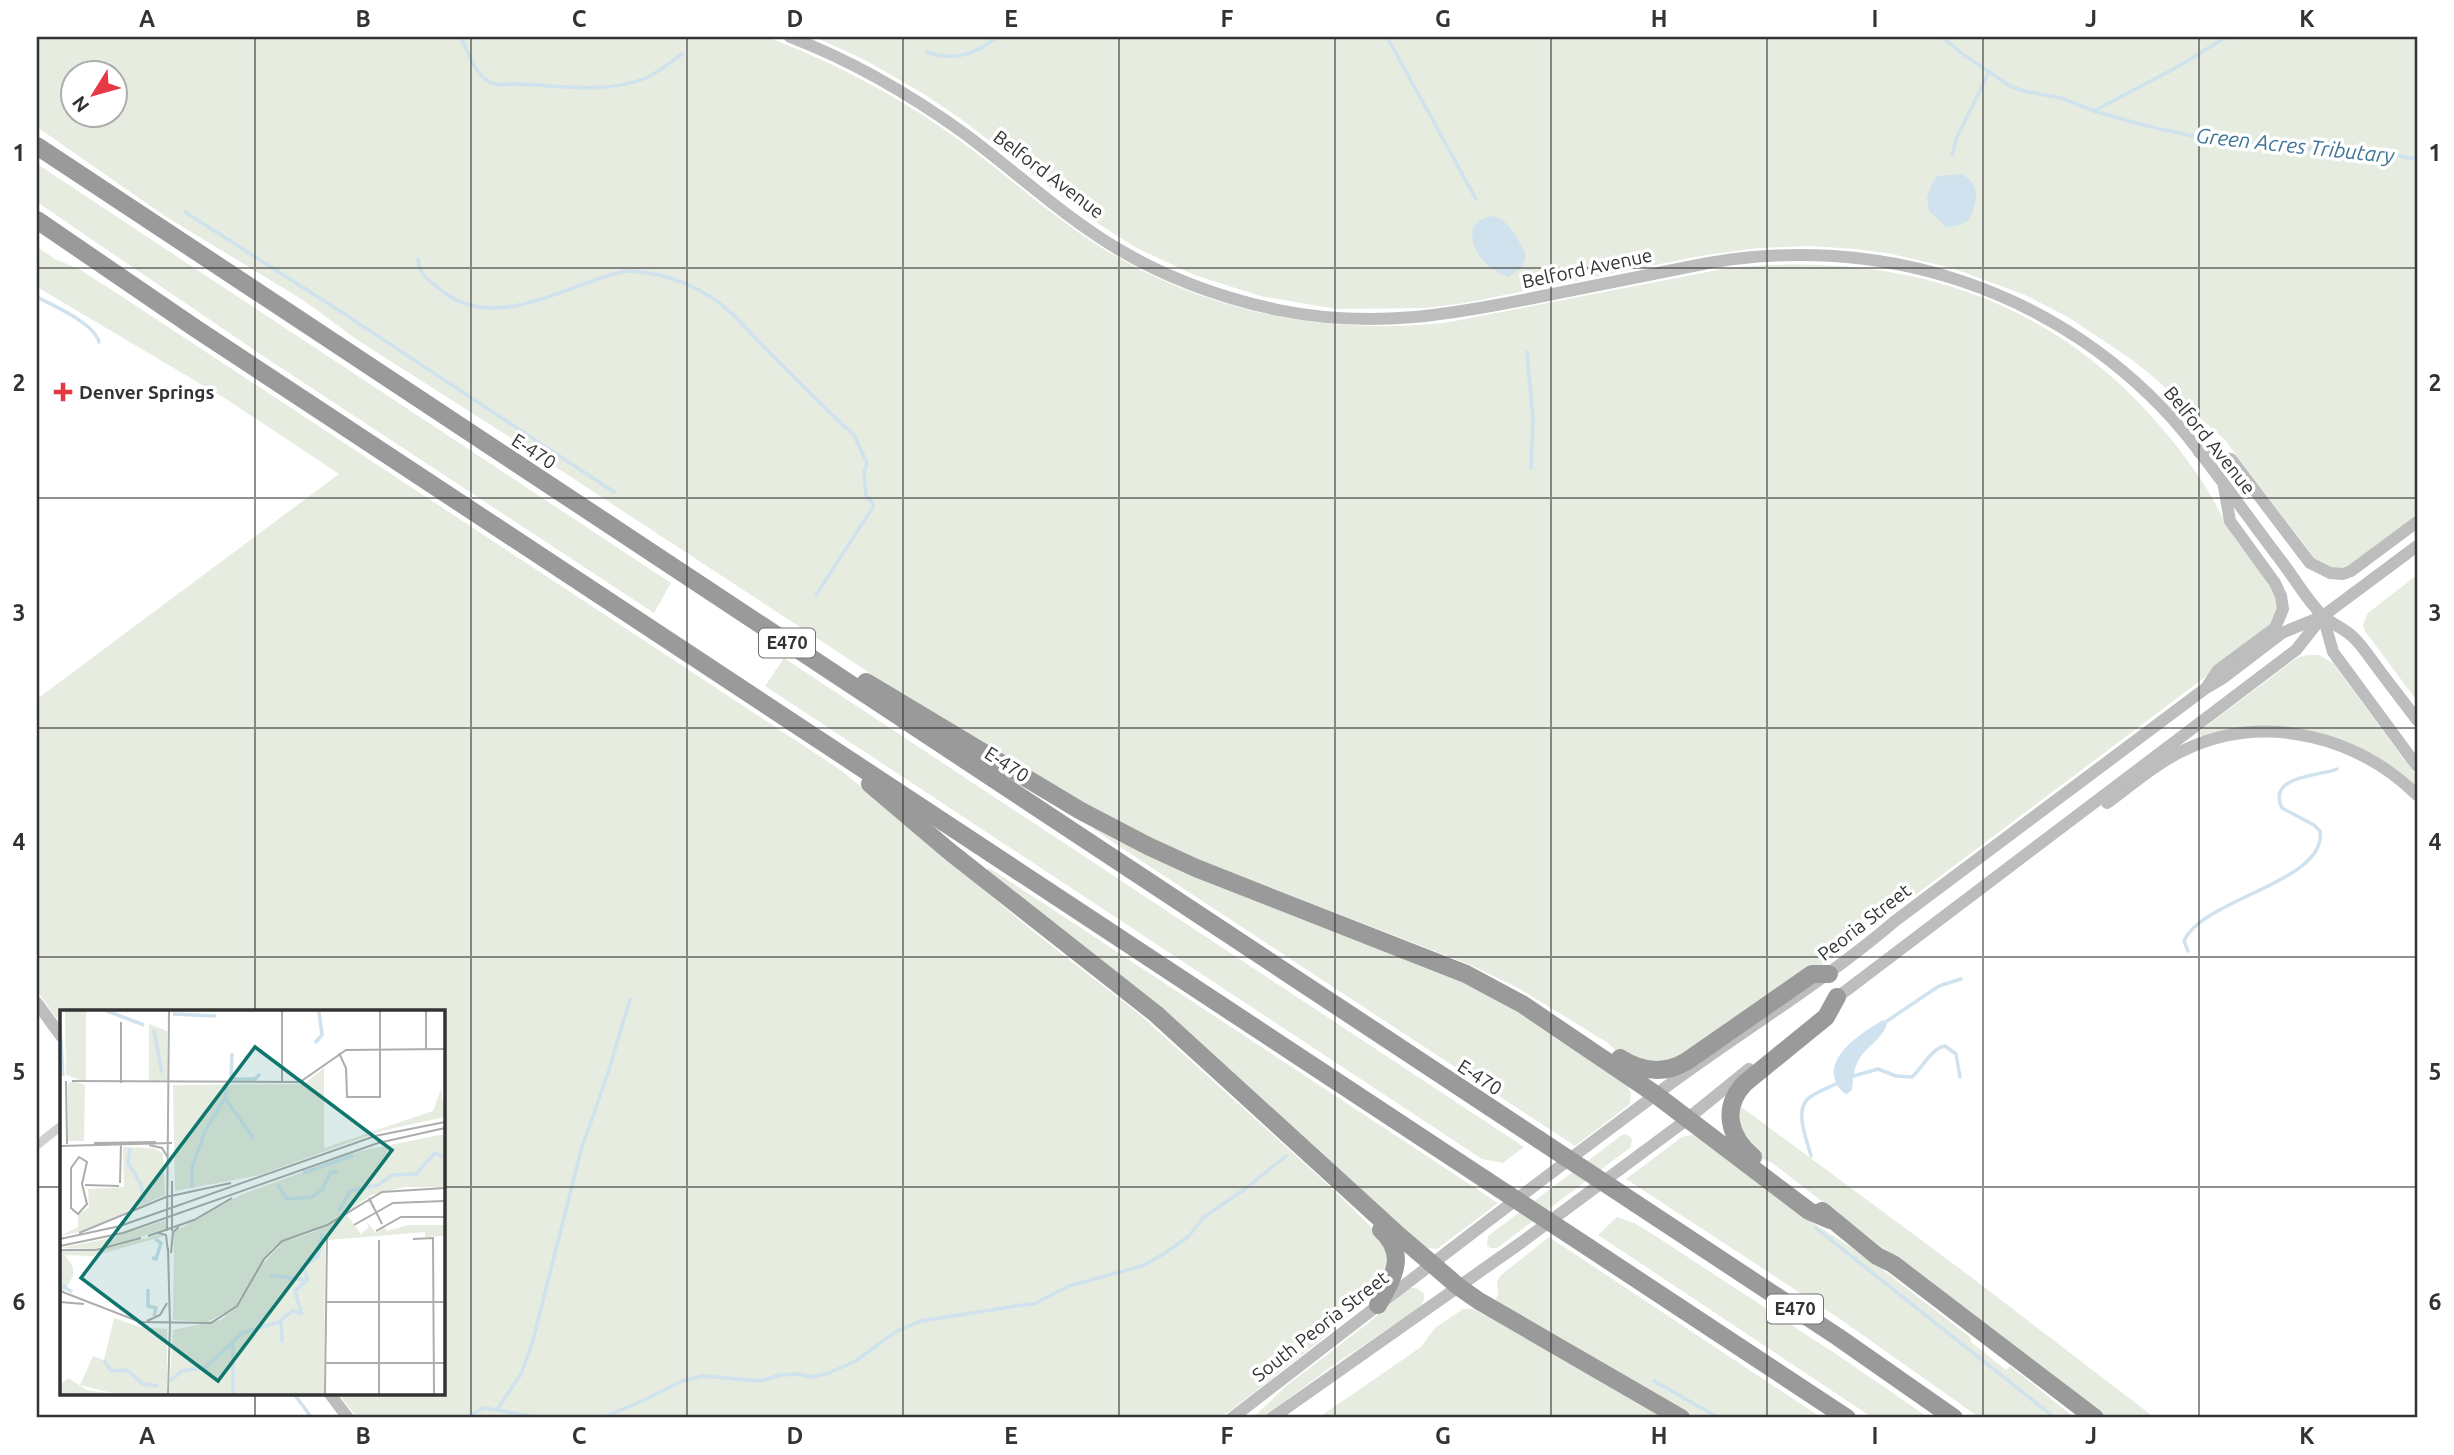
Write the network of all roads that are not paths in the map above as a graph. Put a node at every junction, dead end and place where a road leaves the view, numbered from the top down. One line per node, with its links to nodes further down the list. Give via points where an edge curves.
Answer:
1 (790, 37): 4 (main road, Belford Avenue, via 852,64 926,107 1120,250 1168,274 1240,300 1309,315 1412,319 1738,259 1800,255 1880,261 1980,287 2072,332 2136,383)
2 (37, 146): 9 (highway, E-470 / E470)
3 (37, 220): 12 (highway)
4 (2199, 452): 5 (main road, Belford Avenue); 6 (main road, via 2231,459 2307,559 2324,571 2351,571)
5 (2224, 485): 8 (main road, Belford Avenue); 10 (main road, via 2230,521 2275,583 2283,608 2275,628 2218,670)
6 (2417, 522)
7 (2417, 546): 8 (main road, Peoria Street)
8 (2323, 616): 10 (main road, Peoria Street, via 2282,633); 11 (main road, Belford Avenue, via 2355,638); 13 (main road, Belford Avenue, via 2333,652); 15 (main road, Peoria Street, via 2296,650)
9 (803, 654): 19 (highway, via 852,673 1081,811 1148,846 1466,974); 37 (highway, E-470 / E470, bridge)
10 (2206, 688): 16 (main road, Peoria Street)
11 (2417, 720)
12 (803, 728): 25 (highway, via 1156,1014); 36 (highway, bridge)
13 (2417, 766)
14 (2417, 795): 15 (main road, via 2383,767 2346,747 2304,735 2257,732 2191,747 2107,803)
15 (2087, 808): 17 (main road, Peoria Street)
16 (1829, 974): 19 (highway, via 1812,974 1683,1064 1665,1070 1635,1067 1588,1037); 21 (main road, Peoria Street)
17 (1837, 997): 22 (main road, Peoria Street); 26 (highway, via 1826,1017 1741,1087 1730,1113 1733,1133 1744,1148)
18 (37, 1003): 20 (main road)
19 (1552, 1023): 21 (highway)
20 (60, 1035)
21 (1655, 1094): 22 (highway); 28 (main road, Peoria Street)
22 (1688, 1119): 26 (highway, via 1810,1211); 29 (main road, Peoria Street)
23 (60, 1127): 24 (street)
24 (37, 1145)
25 (1354, 1194): 28 (highway); 30 (highway, via 1362,1213 1395,1249 1395,1270)
26 (1830, 1220): 27 (highway)
27 (1877, 1256): 38 (highway); 39 (highway)
28 (1431, 1264): 29 (highway); 30 (main road, South Peoria Street)
29 (1459, 1287): 34 (main road); 35 (highway)
30 (1378, 1304): 33 (main road, South Peoria Street)
31 (332, 1396): 32 (main road)
32 (348, 1418)
33 (1232, 1418)
34 (1272, 1418)
35 (1681, 1418)
36 (1847, 1418)
37 (1954, 1418)
38 (2084, 1418)
39 (2095, 1418)

